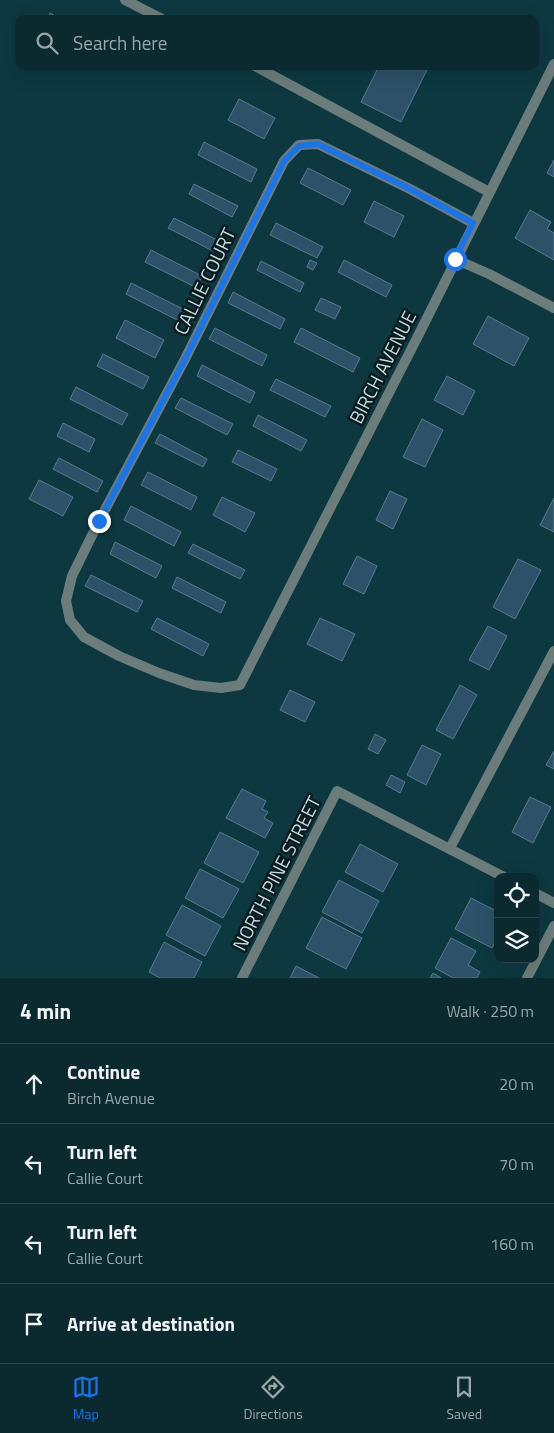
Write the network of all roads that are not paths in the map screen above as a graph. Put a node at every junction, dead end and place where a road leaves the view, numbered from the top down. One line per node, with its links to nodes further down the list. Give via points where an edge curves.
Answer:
1 (125, 0): 2 (street)
2 (154, 15)
3 (554, 64): 5 (street, BIRCH AVENUE)
4 (262, 70): 5 (street)
5 (489, 192): 6 (street, BIRCH AVENUE)
6 (473, 223): 7 (street, BIRCH AVENUE); 10 (street, CALLIE COURT, via 318,144 299,146 284,161 99,521 72,576 66,601 70,620 84,638 150,670 194,685 220,688)
7 (455, 259): 8 (street); 10 (street, BIRCH AVENUE)
8 (554, 308)
9 (554, 651): 11 (street)
10 (240, 685)
11 (450, 848): 12 (street, NORTH PINE STREET); 16 (street, NORTH PINE STREET, via 337,790)
12 (497, 873)
13 (539, 895): 14 (street)
14 (554, 903)
15 (554, 926): 17 (street)
16 (242, 978)
17 (528, 978)

